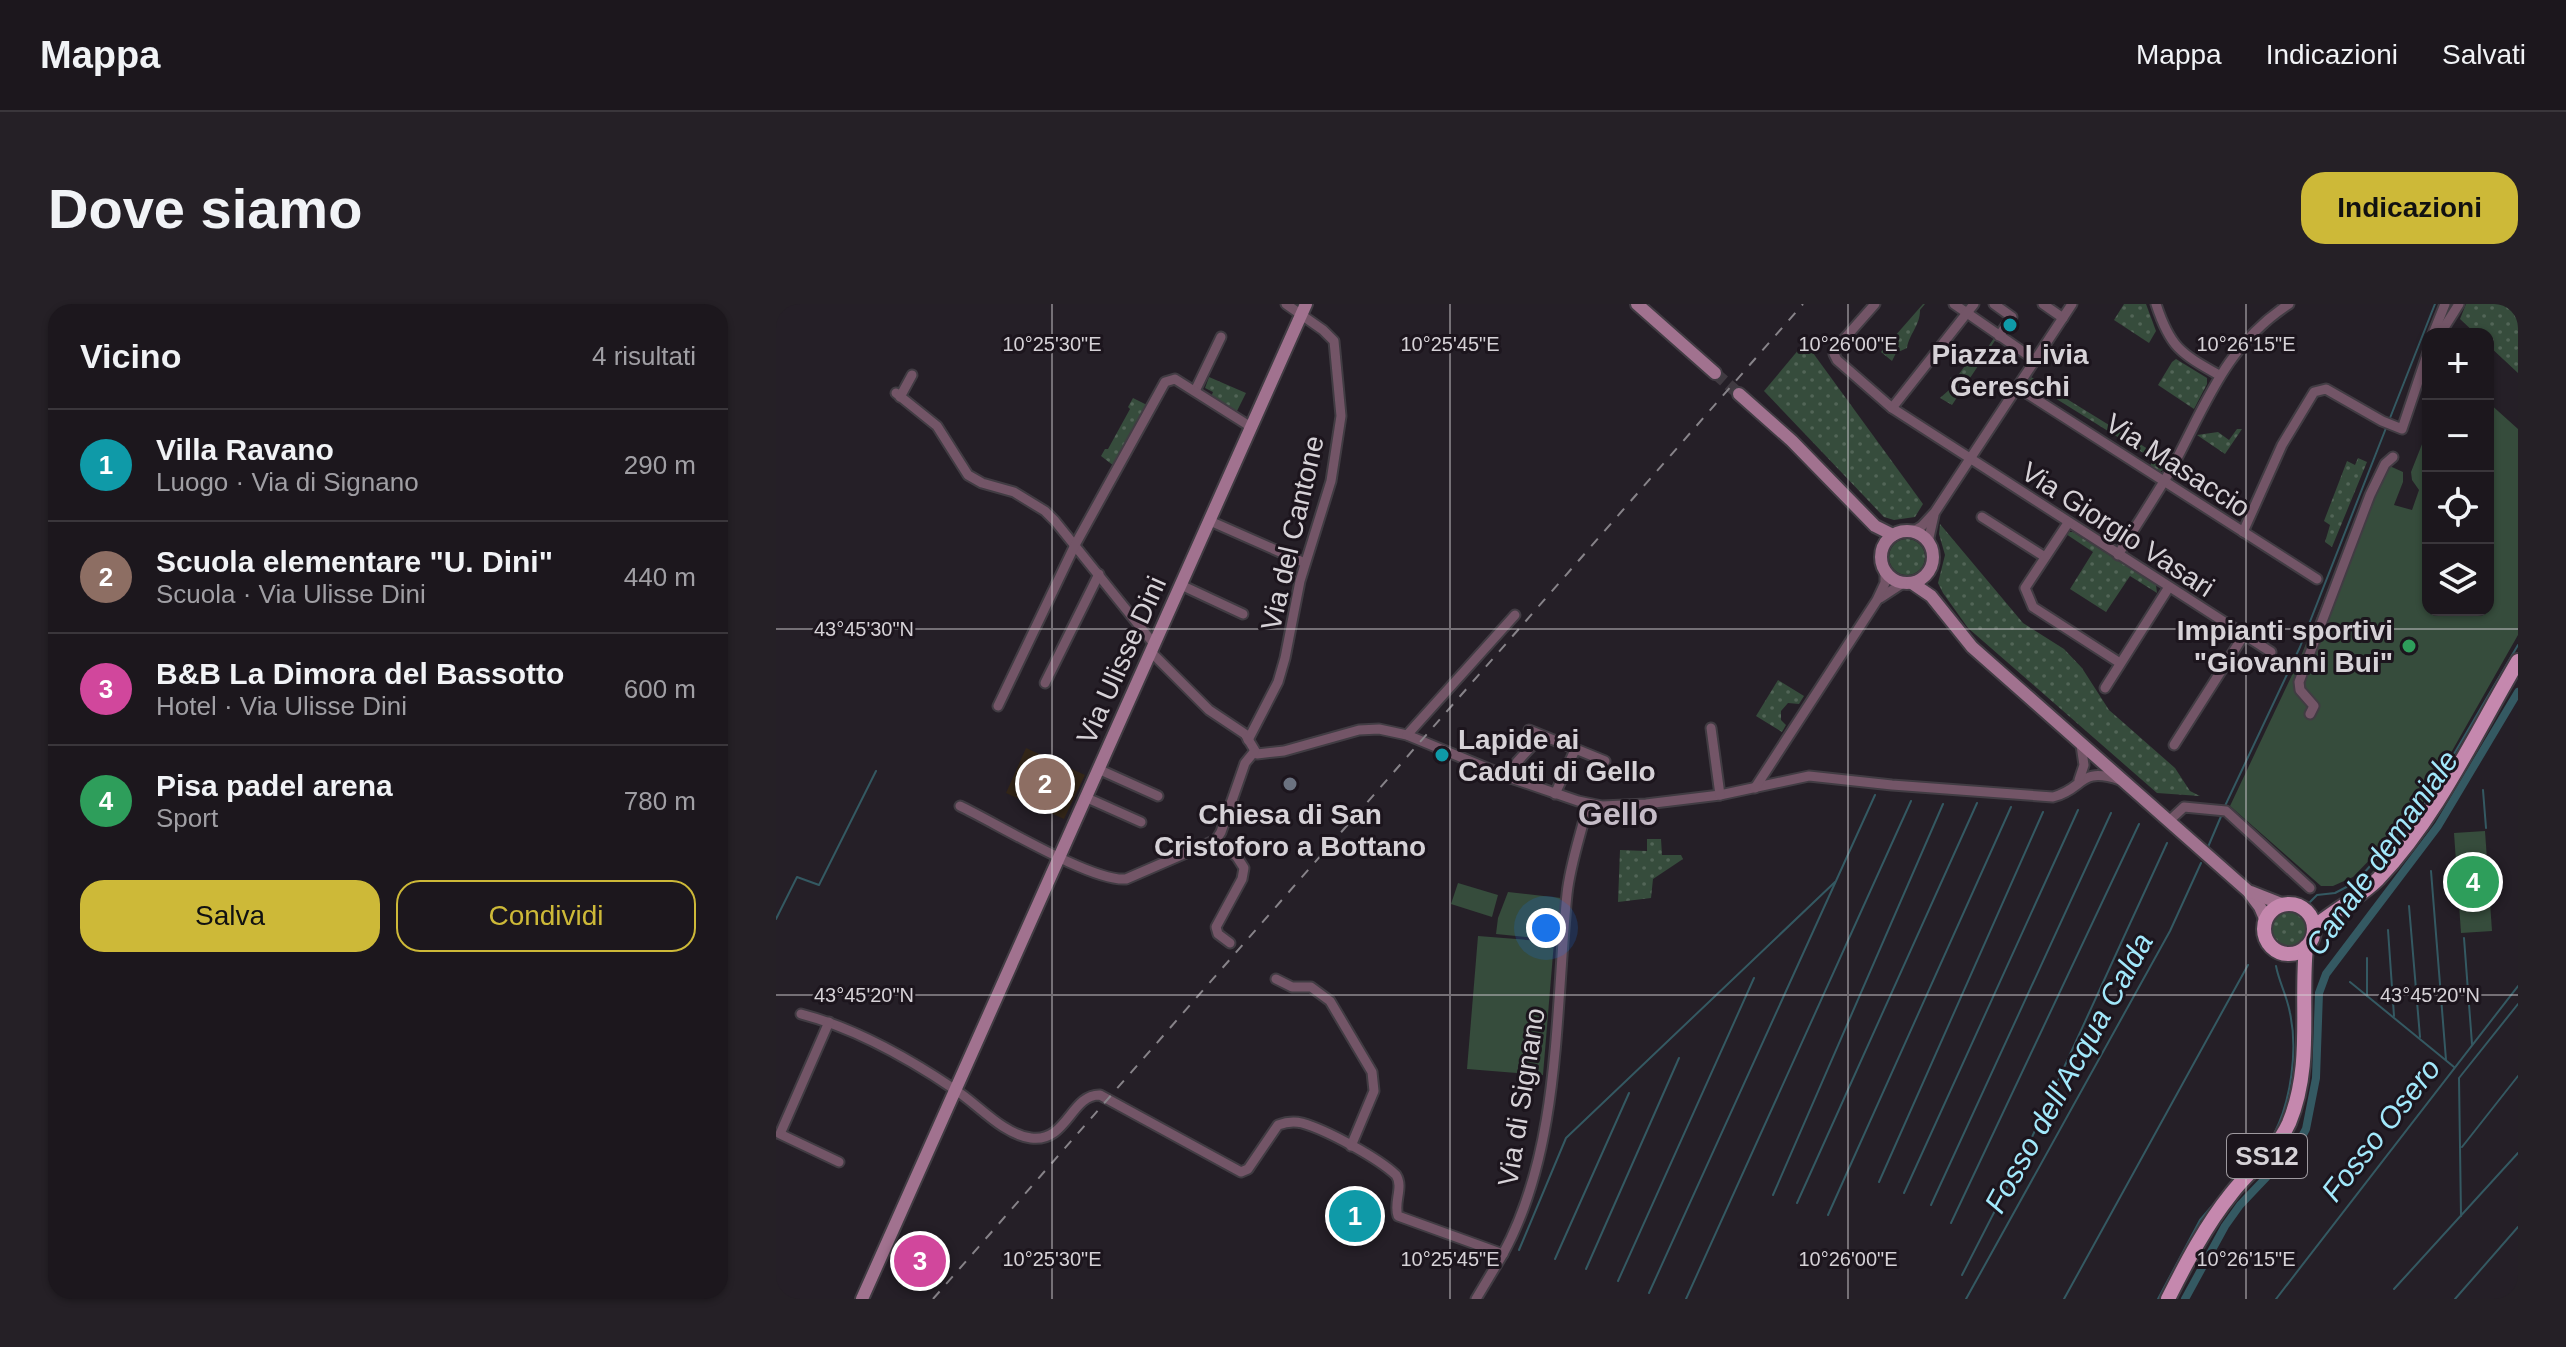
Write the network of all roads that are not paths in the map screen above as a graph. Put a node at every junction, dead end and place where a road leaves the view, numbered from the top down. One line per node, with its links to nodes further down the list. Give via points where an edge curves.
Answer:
1 (1286, 304): 13 (street, Via del Cantone)
2 (1637, 304): 22 (street)
3 (1875, 304): 28 (street, Via Giorgio Vasari, via 1834,354)
4 (1954, 304): 14 (street)
5 (1974, 304): 14 (street)
6 (1994, 304): 18 (street, via 2012,317)
7 (2043, 304): 15 (street)
8 (2072, 304): 15 (street)
9 (2156, 304): 24 (street, via 2175,345)
10 (2445, 304): 16 (street)
11 (2459, 304): 17 (street)
12 (2283, 305): 24 (street, via 2244,341)
13 (1304, 309): 29 (street, Via Ulisse Dini); 46 (street, Via del Cantone, via 1334,341 1341,416 1331,481)
14 (1966, 314): 18 (street); 28 (street)
15 (2063, 318): 20 (street)
16 (2435, 328)
17 (2444, 328)
18 (1999, 336): 20 (street)
19 (1221, 337): 26 (street)
20 (2035, 360): 25 (street)
21 (2422, 370): 39 (street, via 2402,429 2326,389 2314,392 2282,445)
22 (1715, 373)
23 (912, 375): 42 (street, via 898,395 937,426 968,475 1014,492 1045,511)
24 (2219, 375): 32 (street)
25 (2017, 387): 31 (street); 32 (street, Via Masaccio)
26 (1195, 391): 29 (street); 42 (street, via 1175,379 1165,382)
27 (1739, 394): 37 (street)
28 (1892, 408): 31 (street, Via Giorgio Vasari)
29 (1251, 427): 35 (street, Via Ulisse Dini)
30 (2393, 457): 68 (street, via 2370,495 2299,682 2314,706)
31 (1969, 459): 33 (street); 36 (street, Via Giorgio Vasari)
32 (2164, 482): 39 (street, Via Masaccio); 44 (street)
33 (1935, 512): 38 (street); 41 (street)
34 (1982, 517): 45 (street)
35 (1210, 521): 46 (street); 52 (street, Via Ulisse Dini)
36 (2068, 523): 44 (street, Via Giorgio Vasari); 45 (street)
37 (1875, 526): 40 (street); 43 (street)
38 (1912, 532): 40 (street); 41 (street)
39 (2243, 532): 50 (street, Via Masaccio)
40 (1893, 535): 43 (street)
41 (1928, 542): 48 (street, via 1933,557)
42 (1075, 545): 49 (street); 67 (street)
43 (1883, 546): 47 (street)
44 (2118, 555): 53 (street, Via Giorgio Vasari)
45 (2045, 557): 62 (street, via 2025,588 2033,607)
46 (1305, 563): 73 (street, Via del Cantone, via 1280,674)
47 (1885, 572): 51 (street); 55 (street)
48 (1928, 572): 51 (street); 54 (street)
49 (1099, 574): 59 (street); 64 (street)
50 (2317, 579)
51 (1908, 583): 54 (street); 55 (street)
52 (1181, 585): 56 (street); 59 (street, Via Ulisse Dini)
53 (2169, 587): 58 (street, Via Giorgio Vasari); 62 (street)
54 (1931, 596): 74 (street, via 1972,647)
55 (1877, 600): 83 (street)
56 (1243, 614)
57 (1515, 615): 71 (street)
58 (2244, 635): 60 (street, Via Giorgio Vasari); 75 (street)
59 (1152, 648): 73 (street, via 1209,710); 79 (street, Via Ulisse Dini)
60 (2271, 652)
61 (2518, 661): 65 (main road)
62 (2120, 663): 66 (street)
63 (2518, 672): 65 (street)
64 (1045, 683)
65 (2505, 684): 96 (main road, via 2418,828 2377,880)
66 (2105, 688)
67 (998, 706)
68 (2310, 714)
69 (1711, 728): 85 (street)
70 (1529, 730): 72 (street)
71 (1407, 735): 77 (street, via 1359,730 1284,751); 80 (street)
72 (1541, 736): 76 (street); 80 (street, via 1517,762)
73 (1248, 740): 77 (street)
74 (2081, 744): 81 (street, via 2084,765); 82 (street)
75 (2174, 745)
76 (1575, 750): 78 (street); 84 (street)
77 (1254, 752): 92 (street)
78 (1605, 761)
79 (1098, 769): 86 (street); 87 (street, Via Ulisse Dini)
80 (1511, 778): 84 (street)
81 (2079, 780): 82 (street, via 2096,774); 83 (street, via 2053,797 1809,776)
82 (2122, 780): 90 (street)
83 (1755, 788): 85 (street)
84 (1555, 794): 88 (street)
85 (1720, 795): 88 (street, via 1625,806)
86 (1158, 796)
87 (1085, 797): 91 (street); 93 (street, Via Ulisse Dini)
88 (1588, 804): 111 (street, Via di Signano, via 1567,894 1544,1126 1525,1207)
89 (960, 806): 93 (street)
90 (2169, 821): 94 (street, via 2184,807 2223,810); 95 (street)
91 (1141, 822)
92 (1216, 840): 93 (street, via 1126,879 1112,879); 101 (street, via 1244,868 1216,927)
93 (1059, 856): 108 (street, Via Ulisse Dini)
94 (2310, 888)
95 (2248, 891): 97 (street); 99 (street)
96 (2347, 901): 98 (main road); 100 (main road)
97 (2284, 905): 98 (main road); 99 (main road)
98 (2307, 911): 100 (main road)
99 (2266, 921): 103 (main road, via 2268,941)
100 (2314, 927): 102 (main road)
101 (1230, 943)
102 (2306, 947): 103 (main road); 105 (main road)
103 (2286, 953): 105 (main road)
104 (1276, 979): 109 (street, via 1292,987 1311,987 1330,1001 1372,1072 1374,1091)
105 (2304, 990): 114 (main road, SS12, via 2303,1065 2289,1121 2269,1153 2219,1210)
106 (801, 1014): 107 (street)
107 (829, 1022): 108 (street); 110 (street, via 780,1134)
108 (954, 1089): 109 (street, via 1011,1131 1032,1138 1050,1136 1085,1099 1100,1095 1241,1172 1284,1122 1305,1124); 112 (street, Via Ulisse Dini)
109 (1351, 1146): 111 (street, via 1400,1179 1398,1216)
110 (839, 1162)
111 (1503, 1254): 113 (street, Via di Signano)
112 (862, 1299)
113 (1476, 1299)
114 (2168, 1299)

